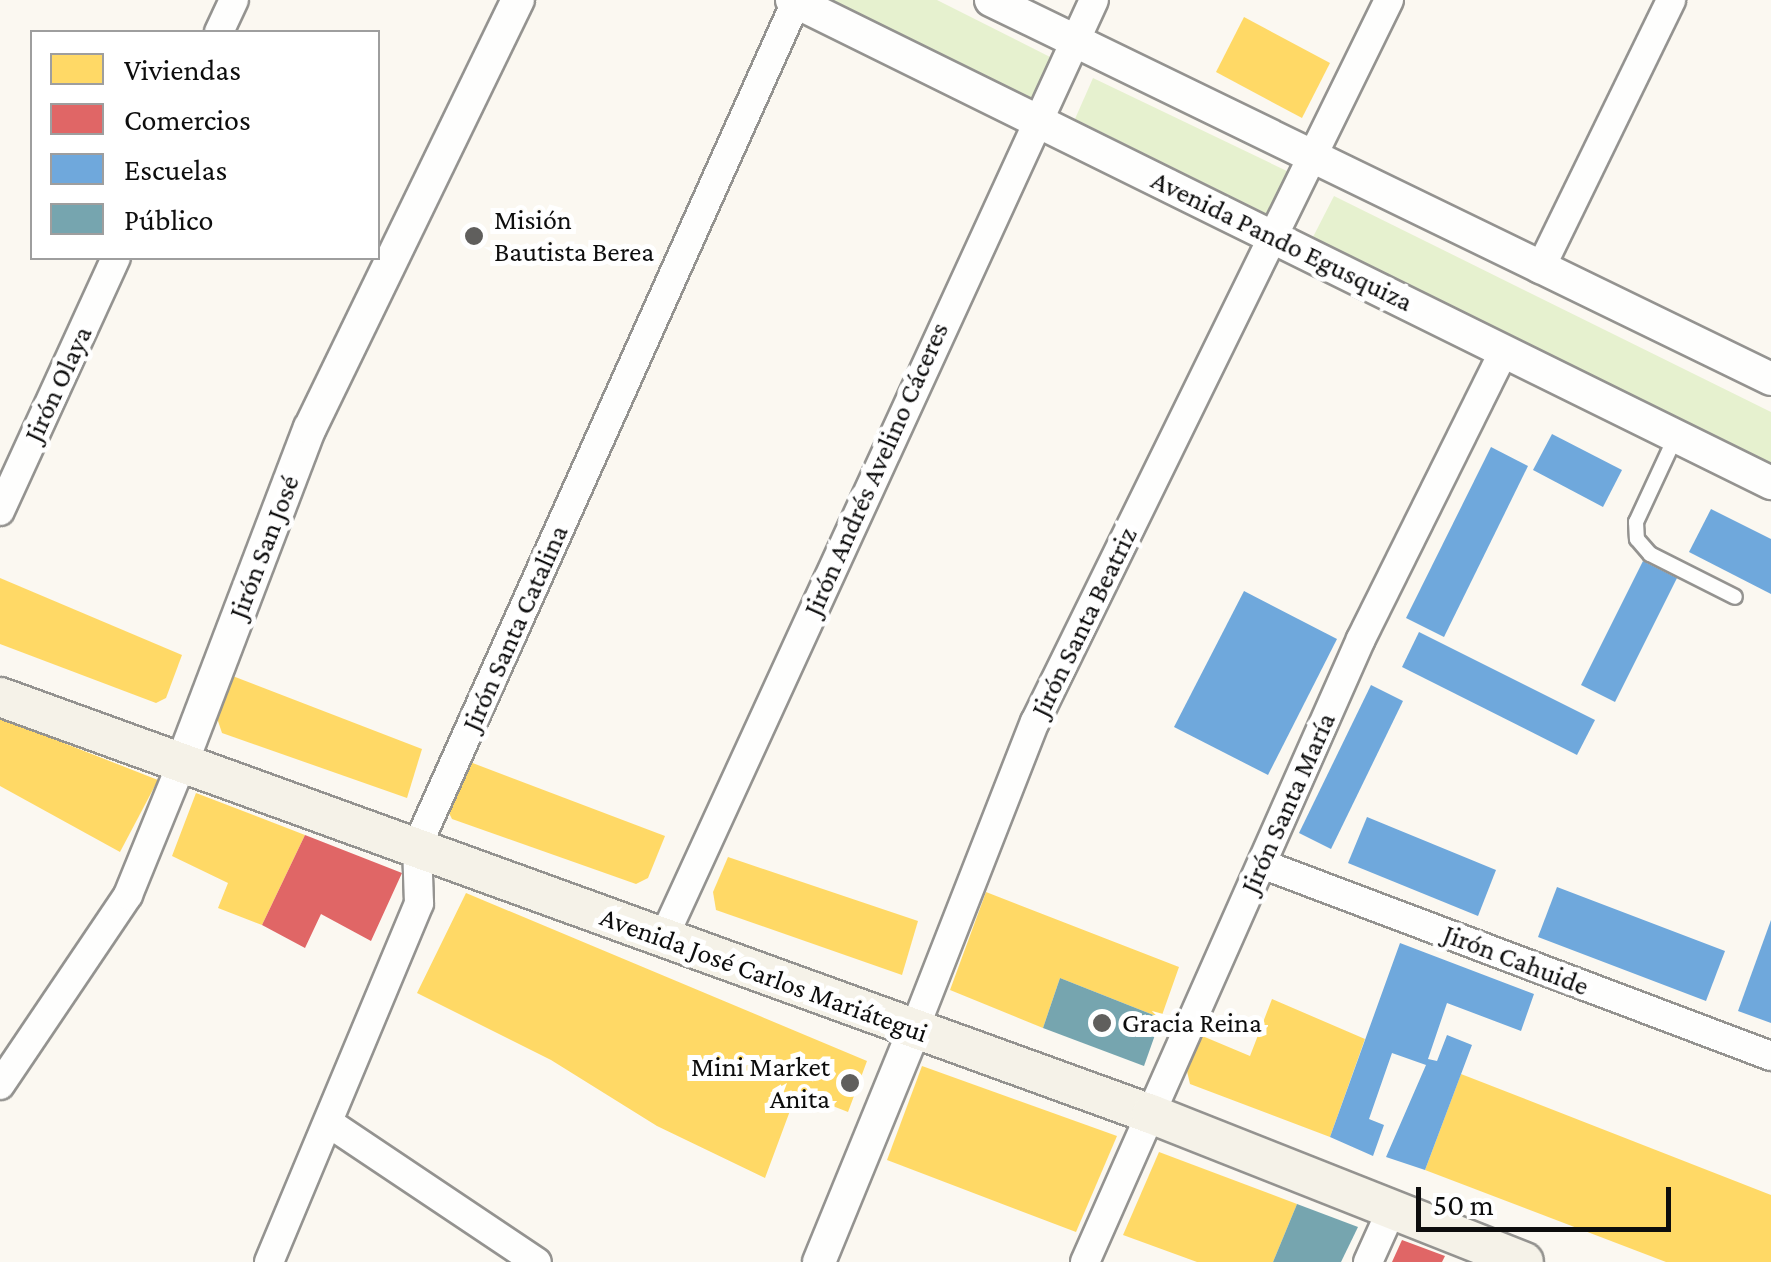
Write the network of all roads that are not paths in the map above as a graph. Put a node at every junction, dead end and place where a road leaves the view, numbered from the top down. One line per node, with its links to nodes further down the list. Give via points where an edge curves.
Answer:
1 (234, 0): 8 (street)
2 (518, 0): 22 (street, Jirón San José, via 310,428)
3 (991, 0): 9 (street)
4 (1094, 0): 9 (street, Jirón Andrés Avelino Cáceres)
5 (1389, 0): 11 (street, Jirón Santa Beatriz)
6 (1671, 0): 14 (street)
7 (794, 1): 10 (street, Avenida Pando Egusquiza); 23 (street, Jirón Santa Catalina)
8 (221, 30)
9 (1074, 41): 10 (street, Jirón Andrés Avelino Cáceres); 11 (street)
10 (1035, 120): 12 (street, Avenida Pando Egusquiza); 25 (street, Jirón Andrés Avelino Cáceres)
11 (1312, 157): 12 (street, Jirón Santa Beatriz); 14 (street)
12 (1272, 237): 15 (street, Avenida Pando Egusquiza); 26 (street, Jirón Santa Beatriz, via 1035,722)
13 (115, 260): 19 (street, Jirón Olaya)
14 (1540, 269): 16 (street)
15 (1504, 350): 17 (street, Avenida Pando Egusquiza); 24 (street, Jirón Santa María, via 1360,639)
16 (1771, 379)
17 (1676, 436): 18 (street, Avenida Pando Egusquiza); 20 (lane, via 1636,522 1637,539 1650,554)
18 (1771, 483)
19 (0, 510)
20 (1735, 597)
21 (0, 697): 22 (main road, Avenida José Carlos Mariátegui)
22 (181, 765): 23 (main road, Avenida José Carlos Mariátegui); 28 (street, Jirón San José, via 128,895)
23 (418, 846): 25 (main road, Avenida José Carlos Mariátegui); 30 (street, Jirón Santa Catalina, via 419,903)
24 (1262, 864): 27 (street, Jirón Cahuide); 29 (street, Jirón Santa María)
25 (662, 941): 26 (main road, Avenida José Carlos Mariátegui)
26 (914, 1030): 29 (main road, Avenida José Carlos Mariátegui); 34 (street, Jirón Santa Beatriz)
27 (1771, 1056)
28 (0, 1085)
29 (1151, 1114): 31 (main road, Avenida José Carlos Mariátegui); 35 (street, Jirón Santa María)
30 (329, 1123): 32 (street, Jirón Santa Catalina); 33 (street)
31 (1391, 1212): 36 (street); 37 (main road, Avenida José Carlos Mariátegui)
32 (269, 1262)
33 (538, 1262)
34 (819, 1262)
35 (1085, 1262)
36 (1368, 1262)
37 (1524, 1262)

